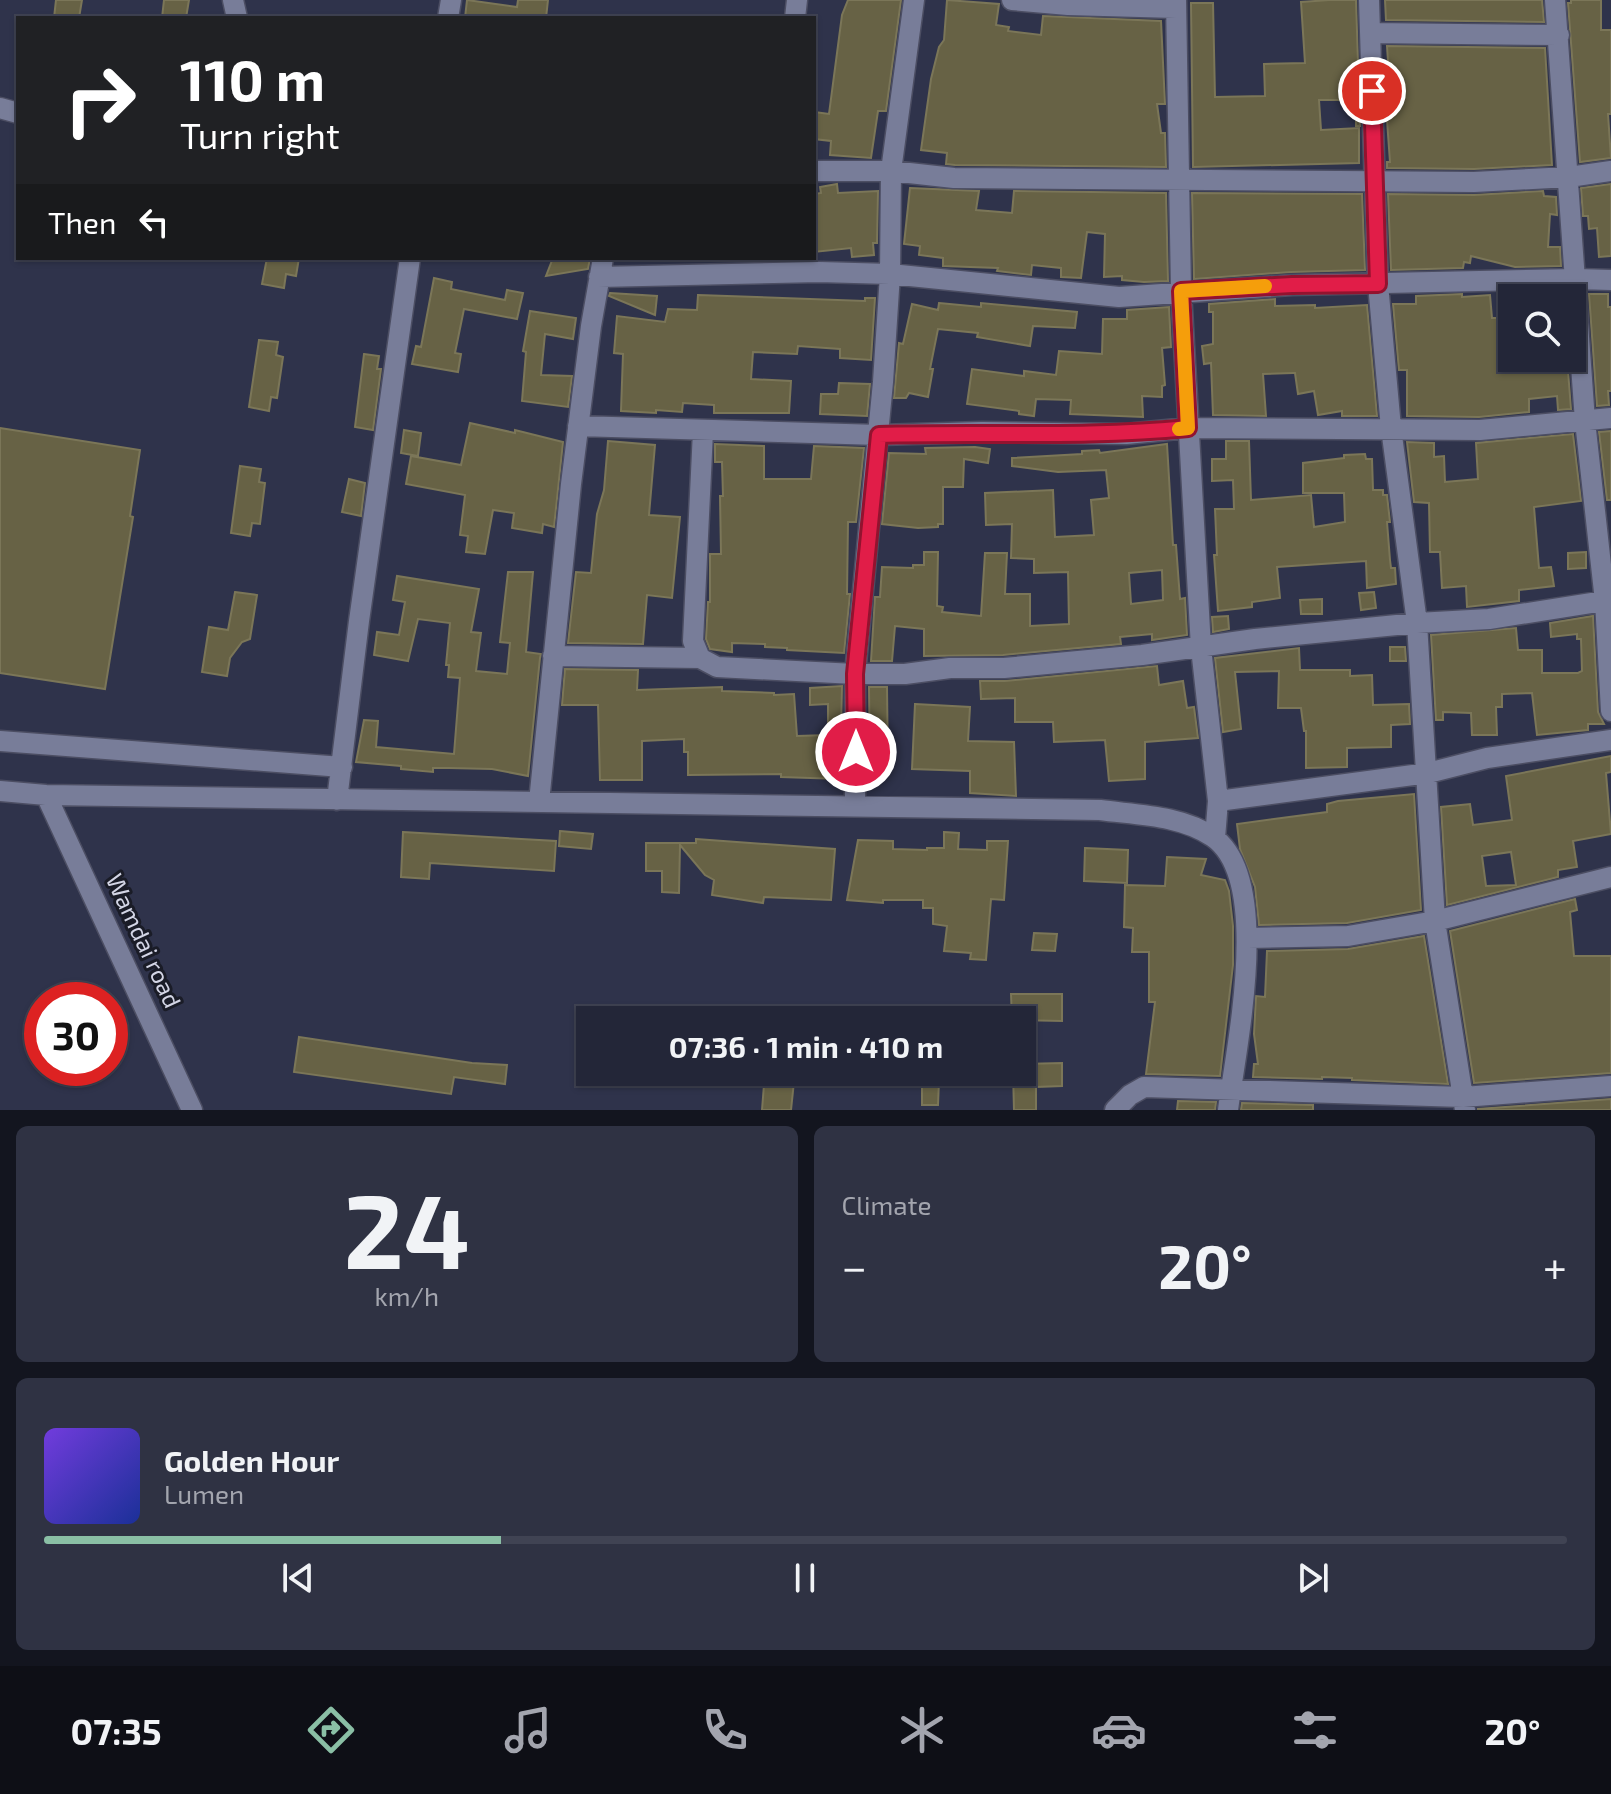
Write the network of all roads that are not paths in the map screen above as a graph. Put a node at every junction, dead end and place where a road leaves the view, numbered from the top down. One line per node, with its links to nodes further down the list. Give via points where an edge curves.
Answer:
1 (914, 0): 9 (street)
2 (1012, 0): 5 (street)
3 (1369, 0): 6 (street)
4 (1555, 0): 7 (street)
5 (1176, 4): 12 (street)
6 (1370, 33): 7 (street); 13 (street)
7 (1559, 35): 11 (street)
8 (816, 171): 9 (street)
9 (891, 171): 12 (street, via 954,178); 16 (street)
10 (1611, 171): 11 (street)
11 (1569, 177): 13 (street); 17 (street)
12 (1180, 179): 13 (street); 20 (street)
13 (1375, 180): 19 (street)
14 (410, 260): 37 (street)
15 (601, 268): 16 (street); 23 (street)
16 (890, 274): 20 (street, via 1119,297); 27 (street)
17 (1577, 279): 18 (street); 19 (street); 22 (street)
18 (1611, 280)
19 (1378, 284): 20 (street); 25 (street)
20 (1181, 291): 24 (street)
21 (1611, 418): 22 (street)
22 (1585, 421): 25 (street, via 1480,430); 28 (street)
23 (578, 426): 26 (street); 31 (street)
24 (1188, 428): 25 (street); 27 (street, via 1126,434); 30 (street)
25 (1391, 428): 29 (street)
26 (703, 431): 27 (street); 32 (street, via 693,641)
27 (879, 435): 33 (street)
28 (1608, 601): 29 (street, via 1489,619); 34 (street)
29 (1417, 623): 30 (street); 38 (street)
30 (1201, 648): 33 (street, via 1004,668); 42 (street)
31 (553, 656): 32 (street); 43 (street)
32 (700, 658): 33 (street, via 717,667)
33 (855, 674): 44 (street)
34 (1611, 711)
35 (1611, 740): 38 (street, via 1487,758)
36 (0, 741): 37 (street)
37 (342, 767): 41 (street)
38 (1428, 773): 42 (street); 47 (street)
39 (0, 791): 40 (street)
40 (46, 795): 41 (street); 52 (street, Wamdai road)
41 (337, 800): 43 (street)
42 (1218, 801): 45 (street)
43 (539, 802): 44 (street)
44 (855, 805): 45 (street, via 1100,810 1177,821)
45 (1215, 838): 48 (street, via 1232,859 1245,901)
46 (1611, 877): 47 (street)
47 (1435, 921): 48 (street, via 1348,936); 51 (street)
48 (1248, 938): 50 (street)
49 (1611, 1086): 51 (street)
50 (1229, 1100): 51 (street); 53 (street, via 1144,1087)
51 (1464, 1104)
52 (192, 1110)
53 (1115, 1110)

